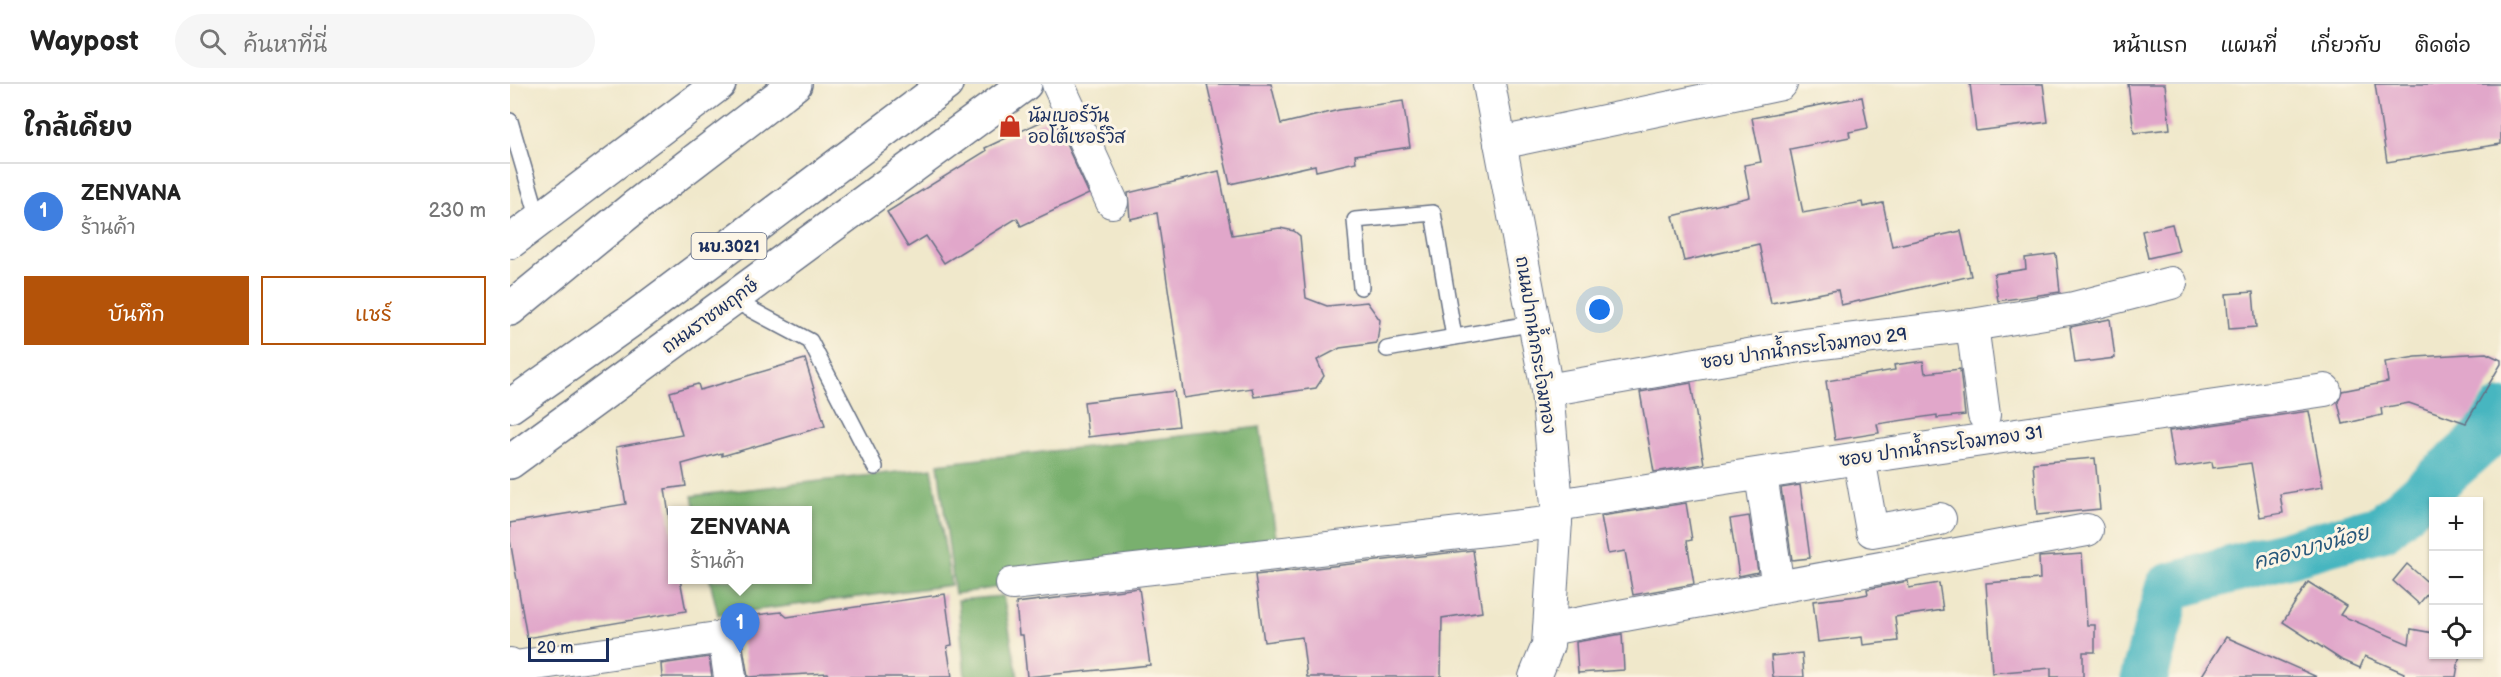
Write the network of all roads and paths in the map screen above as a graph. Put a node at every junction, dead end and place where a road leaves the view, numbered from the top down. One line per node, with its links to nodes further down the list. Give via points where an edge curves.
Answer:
1 (719, 84): 11 (main road)
2 (795, 84): 16 (main road)
3 (946, 84): 23 (main road, นบ.3021)
4 (1025, 84): 15 (main road, ถนนราชพฤกษ์ / นบ.3021)
5 (1058, 84): 10 (street)
6 (1489, 84): 9 (street, ถนนปากน้ำกระโจมทอง)
7 (1781, 84): 9 (street)
8 (510, 121): 11 (lane)
9 (1500, 143): 17 (street, ถนนปากน้ำกระโจมทอง)
10 (1112, 202)
11 (539, 220): 12 (main road)
12 (510, 242)
13 (2171, 284): 18 (street, ซอย ปากน้ำกระโจมทอง 29, via 2074,308)
14 (1361, 287): 19 (lane, via 1355,220 1433,213)
15 (733, 300): 26 (main road, ถนนราชพฤกษ์ / นบ.3021); 27 (lane, via 810,341)
16 (510, 309)
17 (1535, 323): 19 (lane); 21 (street, ถนนปากน้ำกระโจมทอง)
18 (1972, 325): 21 (street, ซอย ปากน้ำกระโจมทอง 29, via 1805,345); 24 (street)
19 (1454, 337): 20 (lane)
20 (1387, 349)
21 (1547, 390): 29 (street, ถนนปากน้ำกระโจมทอง)
22 (2325, 390): 25 (street, ซอย ปากน้ำกระโจมทอง 31)
23 (510, 406)
24 (1984, 415)
25 (1859, 458): 28 (street, ซอย ปากน้ำกระโจมทอง 31); 30 (street, via 1872,531)
26 (510, 462)
27 (875, 467)
28 (1761, 475): 29 (street, ซอย ปากน้ำกระโจมทอง 31); 33 (street)
29 (1557, 514): 32 (street, ซอย ปากน้ำกระโจมทอง 31); 34 (street, ถนนปากน้ำกระโจมทอง)
30 (1940, 519)
31 (2087, 530): 33 (street)
32 (1012, 584)
33 (1778, 587): 34 (street)
34 (1549, 629): 37 (street, ถนนปากน้ำกระโจมทอง, via 1548,645)
35 (510, 664): 36 (street, via 515,667 724,637)
36 (730, 677)
37 (1535, 677)

